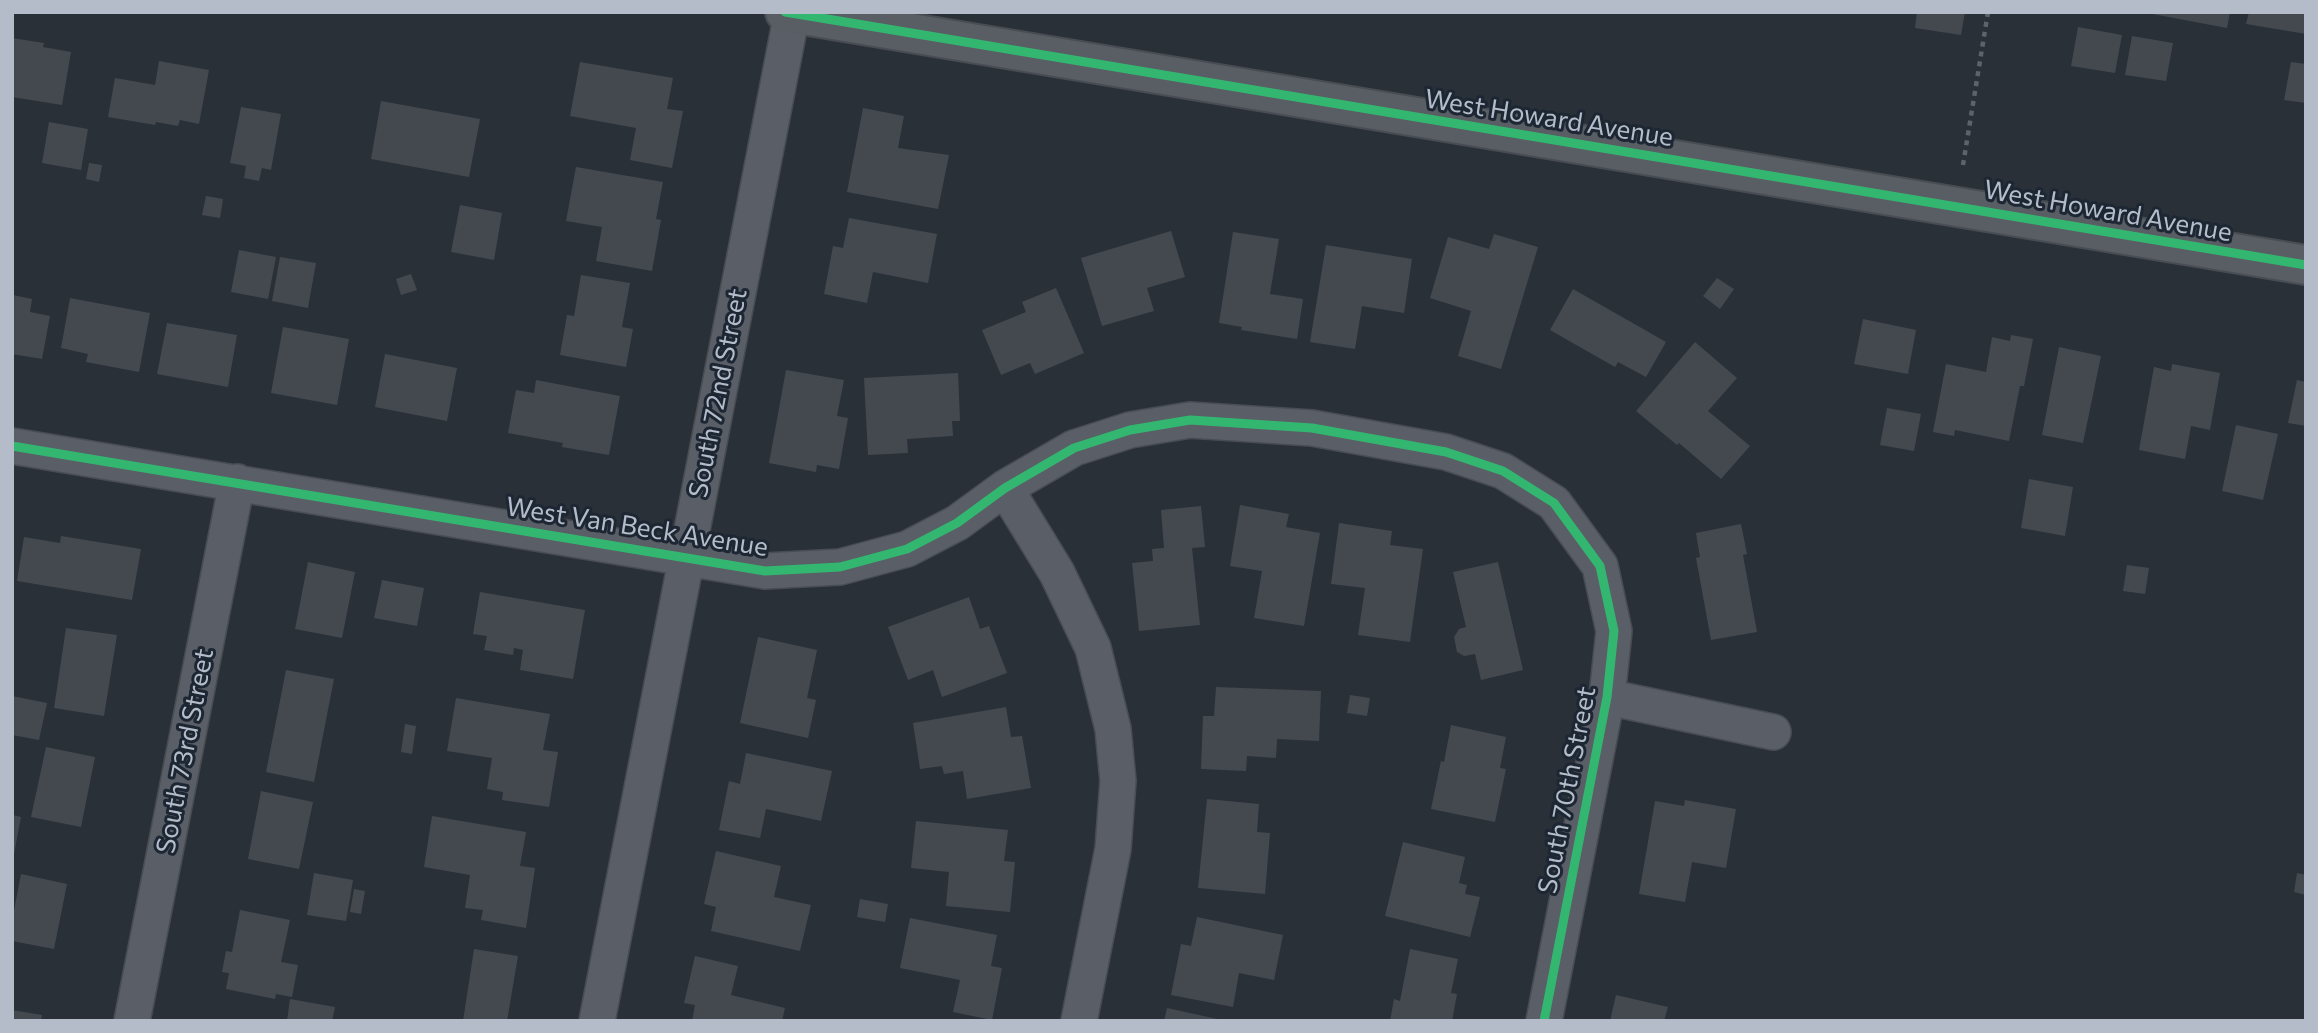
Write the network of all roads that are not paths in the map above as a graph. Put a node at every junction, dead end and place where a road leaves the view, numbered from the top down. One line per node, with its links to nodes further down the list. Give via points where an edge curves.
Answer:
1 (788, 13): 2 (street, West Howard Avenue); 6 (street, South 72nd Street)
2 (2306, 265)
3 (12, 446): 4 (street, West Van Beck Avenue)
4 (237, 482): 6 (street, West Van Beck Avenue); 10 (street, South 73rd Street)
5 (1005, 488): 6 (street, West Van Beck Avenue, via 957,523 907,548 840,567 765,571); 7 (street, West Van Beck Avenue, via 1074,448 1130,430 1190,420 1312,428 1446,452 1503,471 1554,503); 12 (street, via 1057,573 1093,648 1113,729 1118,781 1113,849)
6 (686, 559): 11 (street, South 72nd Street)
7 (1600, 566): 8 (street, South 70th Street, via 1614,631)
8 (1607, 697): 9 (street); 13 (street, South 70th Street)
9 (1773, 732)
10 (132, 1021)
11 (597, 1021)
12 (1079, 1021)
13 (1544, 1021)

